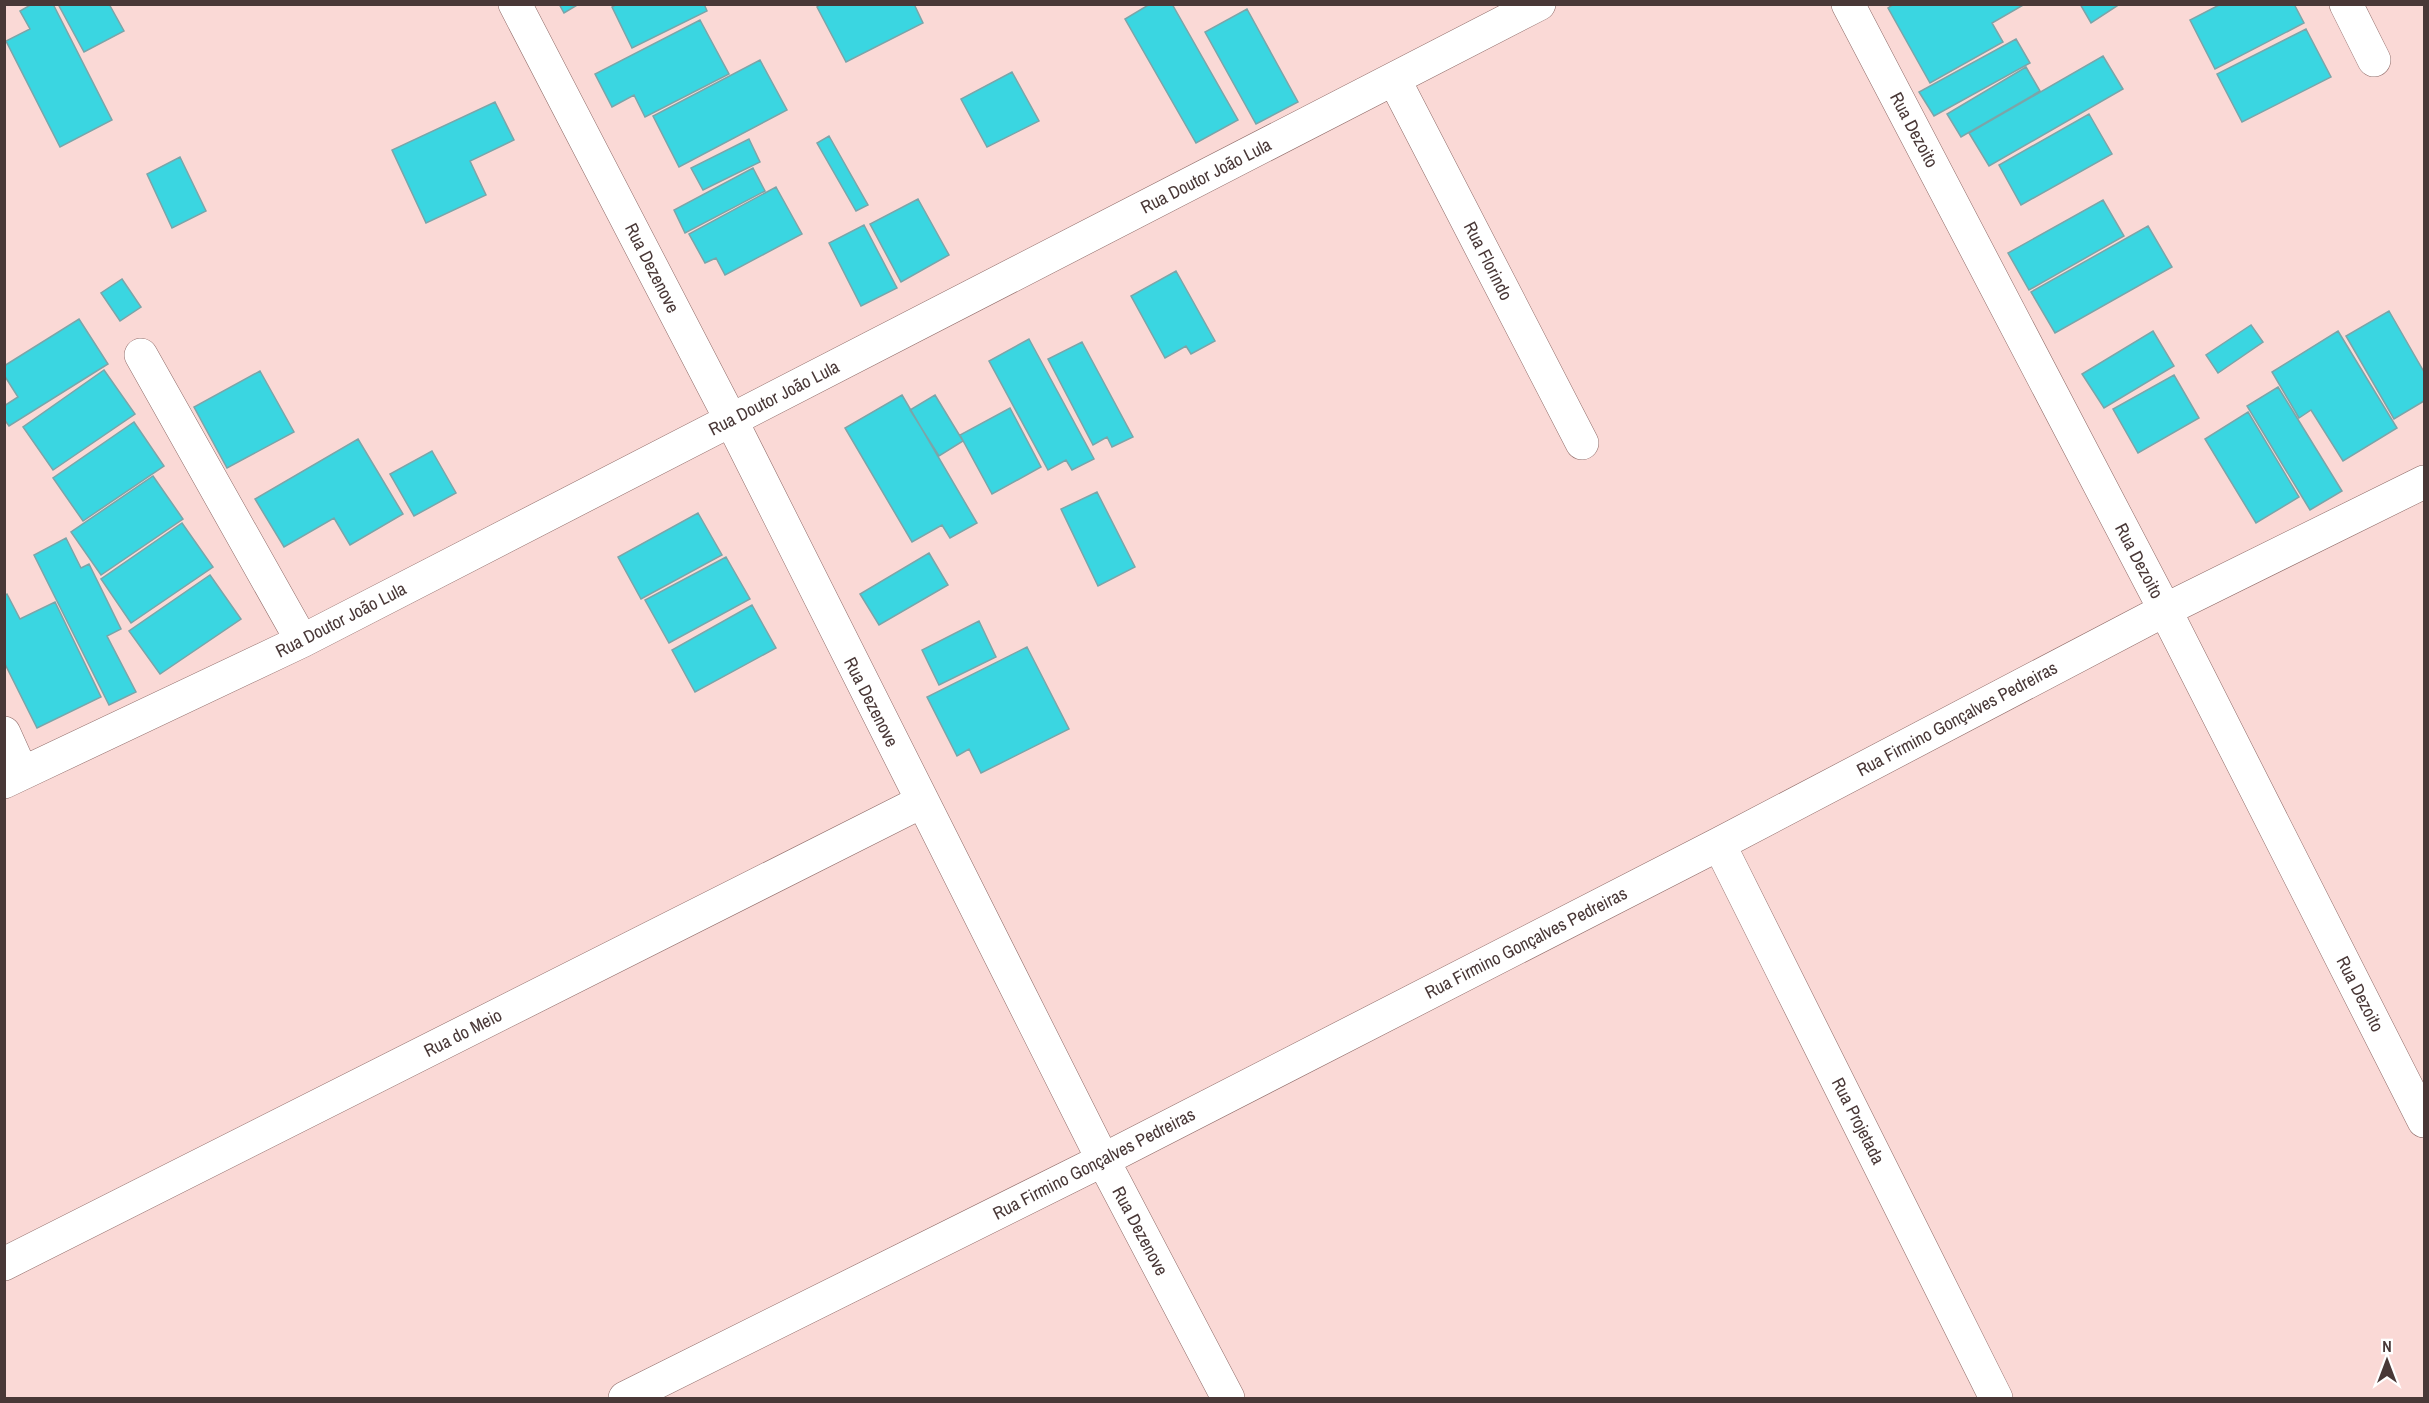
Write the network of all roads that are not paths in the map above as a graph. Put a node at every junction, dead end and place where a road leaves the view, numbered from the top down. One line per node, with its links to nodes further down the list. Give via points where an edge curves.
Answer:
1 (515, 4): 8 (street, Rua Dezenove)
2 (1539, 4): 6 (street, Rua Doutor João Lula)
3 (1848, 4): 11 (street, Rua Dezoito)
4 (2346, 4): 5 (street)
5 (2374, 60)
6 (1394, 79): 8 (street, Rua Doutor João Lula); 9 (street, Rua Florindo)
7 (141, 355): 12 (street)
8 (731, 420): 12 (street, Rua Doutor João Lula); 15 (street, Rua Dezenove)
9 (1581, 443)
10 (2424, 482): 11 (street, Rua Firmino Gonçalves Pedreiras)
11 (2165, 610): 16 (street, Rua Firmino Gonçalves Pedreiras); 17 (street, Rua Dezoito)
12 (302, 641): 14 (street, Rua Doutor João Lula)
13 (4, 733): 14 (street)
14 (13, 778)
15 (921, 802): 18 (street, Rua Dezenove); 19 (street, Rua do Meio)
16 (1719, 844): 18 (street, Rua Firmino Gonçalves Pedreiras); 22 (street, Rua Projetada)
17 (2424, 1121)
18 (1103, 1160): 20 (street, Rua Firmino Gonçalves Pedreiras); 21 (street, Rua Dezenove)
19 (4, 1264)
20 (625, 1398)
21 (1228, 1398)
22 (1996, 1398)

